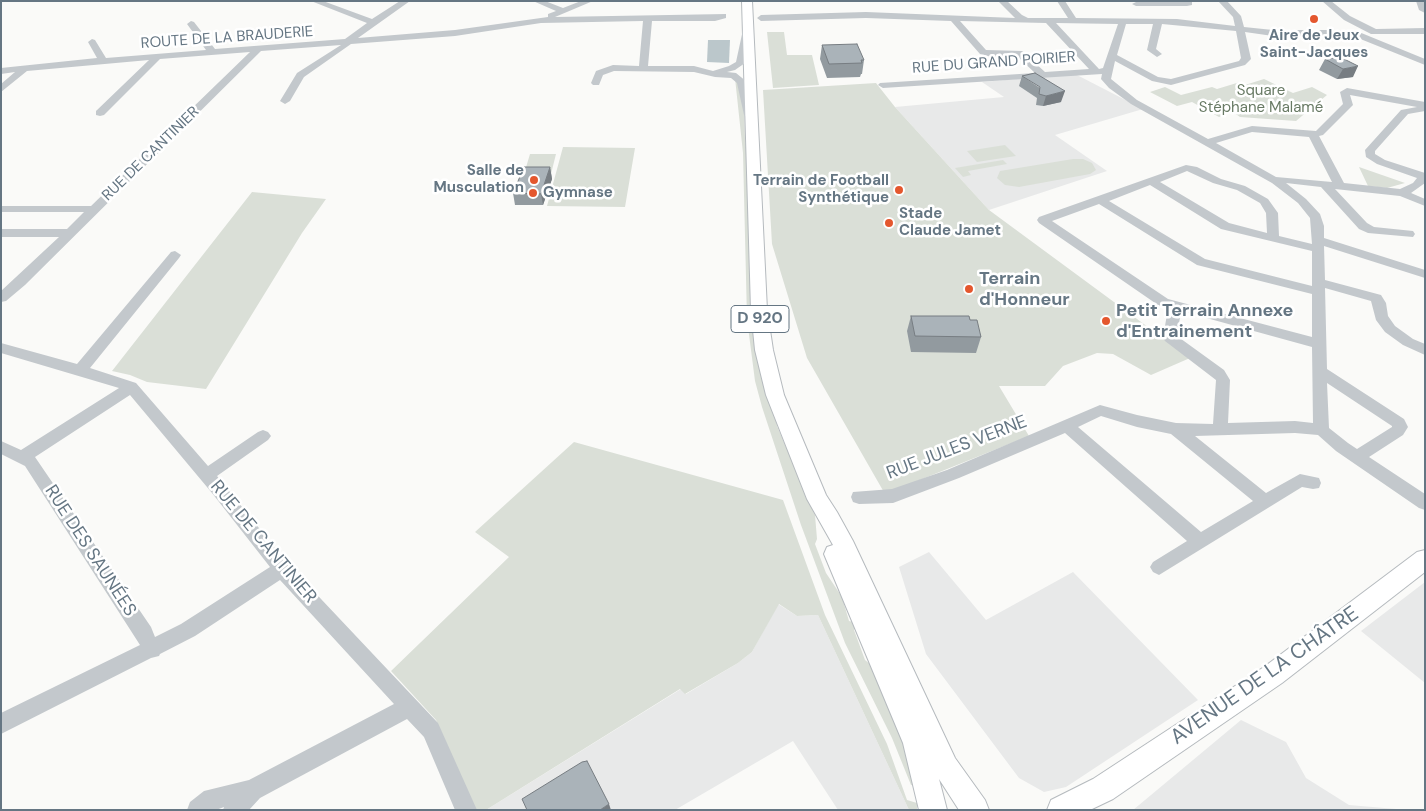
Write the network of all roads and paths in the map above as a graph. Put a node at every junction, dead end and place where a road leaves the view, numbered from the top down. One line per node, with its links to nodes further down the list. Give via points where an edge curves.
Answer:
1 (315, 1): 25 (street)
2 (406, 1): 25 (street)
3 (537, 1): 14 (street)
4 (589, 1): 14 (street)
5 (747, 1): 27 (main road, D 920)
6 (1002, 1): 20 (street, via 1019,17)
7 (1061, 1): 22 (street)
8 (1188, 1): 12 (street, via 1187,4)
9 (1222, 1): 28 (street, via 1237,16)
10 (1326, 1): 19 (street)
11 (1420, 1): 13 (street)
12 (1134, 3): 24 (street)
13 (1425, 11)
14 (560, 15): 16 (street, ROUTE DE LA BRAUDERIE); 32 (street, ROUTE DE LA BRAUDERIE, via 456,33)
15 (723, 16): 16 (street, ROUTE DE LA BRAUDERIE)
16 (648, 18): 45 (street)
17 (760, 18): 18 (street, via 866,15)
18 (953, 18): 20 (street); 49 (street, via 983,52 1019,53)
19 (1347, 18): 30 (street); 30 (street)
20 (1028, 20): 21 (street)
21 (1048, 20): 22 (street); 47 (street)
22 (1074, 21): 23 (street)
23 (1121, 21): 24 (street); 40 (street, via 1123,26)
24 (1153, 21): 28 (street); 39 (street, via 1158,25 1150,50)
25 (373, 22): 31 (street); 32 (street, via 377,23)
26 (191, 24): 38 (street)
27 (748, 25): 48 (street, via 740,63 727,70); 56 (main road, D 920)
28 (1240, 30): 30 (street, via 1289,34); 40 (street, via 1245,61 1175,82 1156,78)
29 (1425, 31): 30 (street)
30 (1364, 32): 42 (street)
31 (358, 34): 32 (street); 36 (street)
32 (371, 37): 36 (street, ROUTE DE LA BRAUDERIE)
33 (1396, 37): 34 (street)
34 (1425, 38)
35 (92, 42): 43 (street)
36 (348, 42): 37 (street, ROUTE DE LA BRAUDERIE); 53 (street, via 300,75)
37 (257, 50): 38 (street, ROUTE DE LA BRAUDERIE); 68 (street, RUE DE CANTINIER)
38 (214, 53): 41 (street, ROUTE DE LA BRAUDERIE)
39 (1157, 54)
40 (1112, 56): 47 (street)
41 (156, 57): 43 (street, ROUTE DE LA BRAUDERIE); 55 (street)
42 (1425, 61)
43 (103, 62): 44 (street, ROUTE DE LA BRAUDERIE)
44 (25, 68): 46 (street, ROUTE DE LA BRAUDERIE); 52 (street)
45 (643, 69): 48 (street); 50 (street, via 604,69)
46 (1, 71)
47 (1101, 71): 49 (street, RUE DU GRAND POIRIER); 58 (street, via 1121,94)
48 (709, 72): 56 (street, via 741,79)
49 (1042, 74): 51 (street, RUE DU GRAND POIRIER)
50 (596, 83)
51 (883, 85)
52 (1, 89)
53 (285, 101)
54 (1425, 106): 57 (street, via 1347,91 1348,105); 59 (street, via 1405,112 1370,150 1370,155 1381,162)
55 (100, 113)
56 (752, 131): 96 (main road, D 920, via 759,310 764,350 781,413)
57 (1314, 134): 58 (street, via 1252,129); 63 (street)
58 (1208, 142): 60 (street)
59 (1424, 176): 64 (street, via 1416,186)
60 (1276, 180): 62 (street); 73 (street, via 1302,201 1316,218)
61 (1151, 181): 65 (street); 72 (street, via 1225,226); 72 (street, via 1190,168 1241,188 1258,196 1268,207 1274,222)
62 (1325, 185): 63 (street); 71 (street, via 1362,226)
63 (1341, 187): 64 (street)
64 (1402, 193): 66 (street)
65 (1100, 200): 76 (street, via 1201,262); 78 (street, via 1043,220 1154,298)
66 (1425, 203)
67 (1, 209): 68 (street)
68 (94, 209): 70 (street, RUE DE CANTINIER)
69 (1, 233): 70 (street)
70 (70, 233): 77 (street, RUE DE CANTINIER)
71 (1409, 234)
72 (1273, 238): 73 (street)
73 (1319, 245): 75 (street); 76 (street)
74 (175, 254): 82 (street)
75 (1425, 274)
76 (1319, 287): 79 (street); 81 (street, via 1376,298 1381,317 1390,329)
77 (1, 298)
78 (1176, 307): 79 (street); 87 (street, via 1170,338 1219,374 1222,380)
79 (1320, 344): 83 (street)
80 (1, 348): 82 (street)
81 (1425, 350)
82 (80, 370): 84 (street)
83 (1321, 372): 88 (street); 92 (street, via 1399,423 1398,431)
84 (131, 387): 91 (street); 93 (street, RUE DE CANTINIER)
85 (1067, 426): 86 (street, RUE JULES VERNE, via 1100,410); 95 (street, RUE JULES VERNE, via 893,496); 99 (street)
86 (1176, 429): 87 (street, RUE JULES VERNE); 97 (street)
87 (1220, 429): 88 (street, RUE JULES VERNE, via 1295,427)
88 (1322, 430): 92 (street)
89 (263, 436): 93 (street)
90 (1, 447): 91 (street, RUE DES SAUNÉES)
91 (23, 457): 103 (street, RUE DES SAUNÉES, via 31,462)
92 (1357, 457): 98 (street)
93 (207, 475): 102 (street, RUE DE CANTINIER)
94 (1313, 483): 97 (street, via 1300,480)
95 (860, 497)
96 (817, 498): 111 (main road, D 920, via 821,520 851,596 916,743); 112 (main road, D 920, via 842,541 946,767)
97 (1266, 501): 99 (street)
98 (1425, 504)
99 (1200, 542): 101 (street)
100 (1425, 559): 107 (main road, AVENUE DE LA CHÂTRE, via 1272,675)
101 (1159, 567)
102 (282, 569): 103 (street); 104 (street, RUE DE CANTINIER)
103 (152, 650): 105 (street)
104 (409, 707): 106 (street); 110 (street, RUE DE CANTINIER, via 431,730)
105 (1, 724)
106 (252, 790): 108 (street, via 212,799); 109 (street)
107 (1094, 799): 113 (main road, AVENUE DE LA CHÂTRE)
108 (198, 810)
109 (234, 810)
110 (466, 810)
111 (933, 810)
112 (975, 810)
113 (1061, 810)

